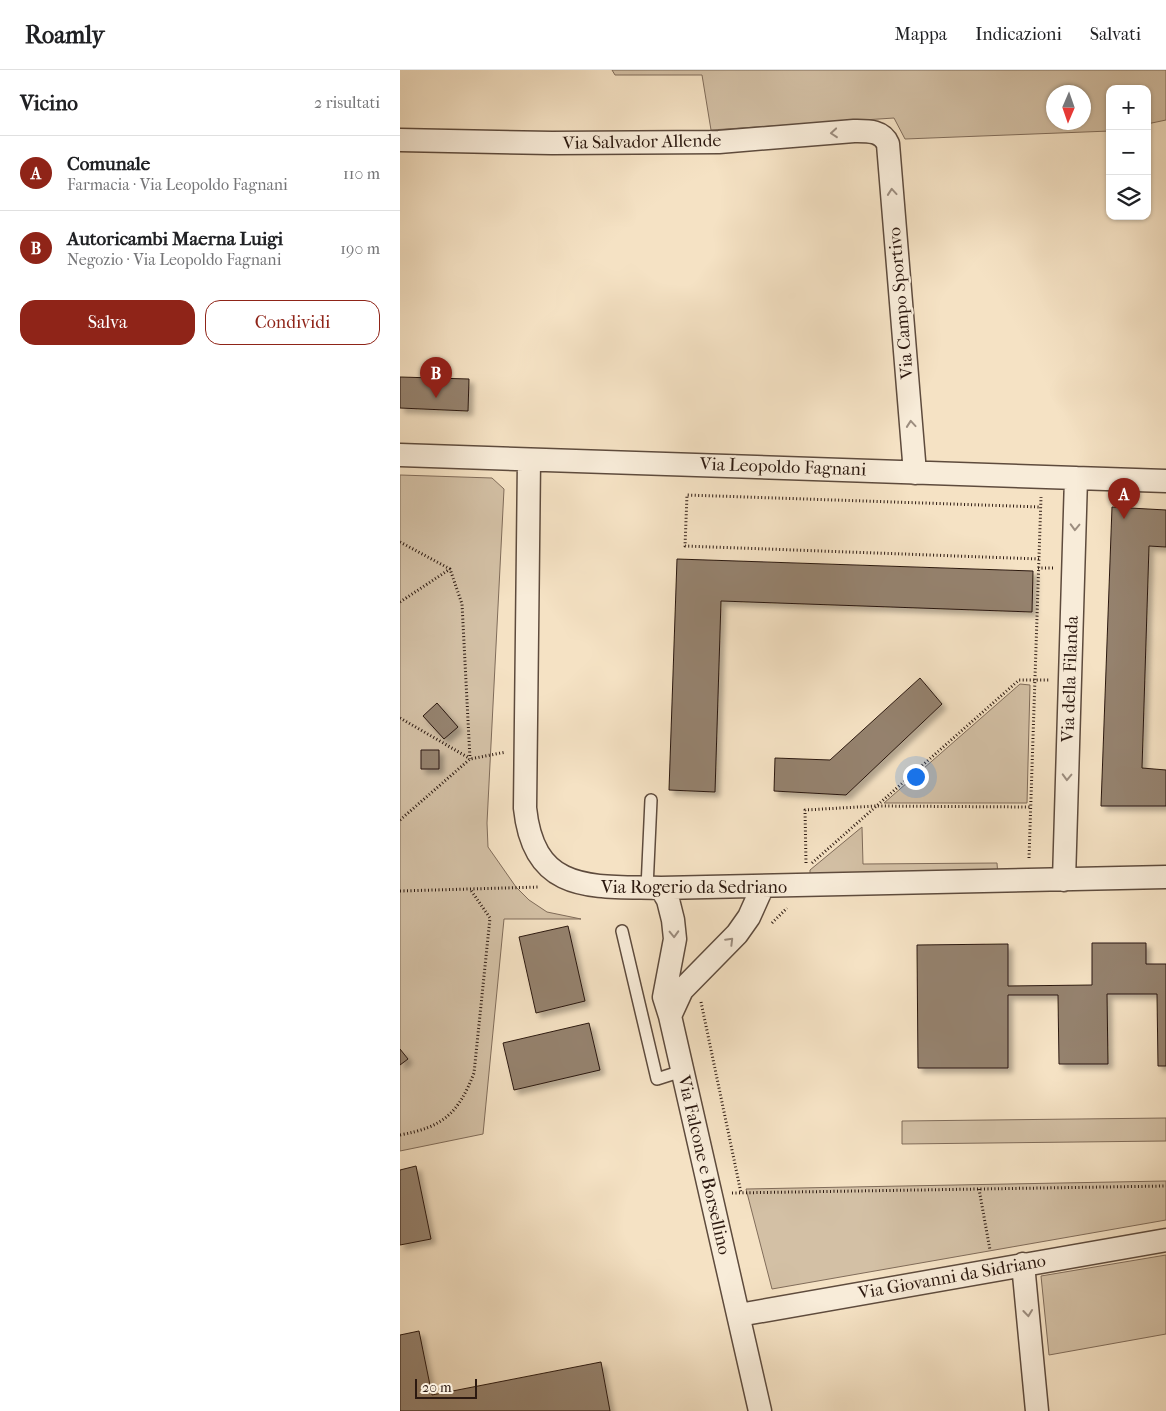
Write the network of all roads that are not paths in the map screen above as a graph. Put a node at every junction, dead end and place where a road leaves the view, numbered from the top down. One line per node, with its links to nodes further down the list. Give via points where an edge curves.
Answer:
1 (882, 136): 2 (street, Via Salvador Allende, one-way to 2, via 875,132 854,131 719,142); 5 (street, Via Campo Sportivo, one-way to 1, via 888,144)
2 (400, 140)
3 (400, 455): 4 (street, Via Leopoldo Fagnani)
4 (530, 460): 5 (street, Via Leopoldo Fagnani); 11 (street, Via Rogerio da Sedriano, via 527,828 532,844 543,859 555,872 570,880 590,886)
5 (915, 473): 6 (street, Via Leopoldo Fagnani)
6 (1076, 478): 7 (street, Via Leopoldo Fagnani); 10 (street, Via della Filanda, one-way to 10)
7 (1166, 482)
8 (651, 800): 11 (lane)
9 (1166, 877): 10 (street, Via Rogerio da Sedriano)
10 (1064, 880): 12 (street, Via Rogerio da Sedriano)
11 (654, 888): 12 (street, Via Rogerio da Sedriano); 14 (street, Via Falcone e Borsellino, one-way to 14, via 671,913 675,939 664,997)
12 (762, 888): 14 (street, one-way to 12, via 682,990 737,934)
13 (622, 931): 15 (lane, via 658,1078)
14 (670, 1016): 15 (street, Via Falcone e Borsellino)
15 (682, 1071): 18 (street, Via Falcone e Borsellino)
16 (1166, 1240): 17 (street, Via Giovanni da Sidriano)
17 (1023, 1264): 18 (street, Via Giovanni da Sidriano); 20 (street, one-way to 20)
18 (739, 1315): 19 (street, Via Falcone e Borsellino)
19 (760, 1411)
20 (1037, 1411)

